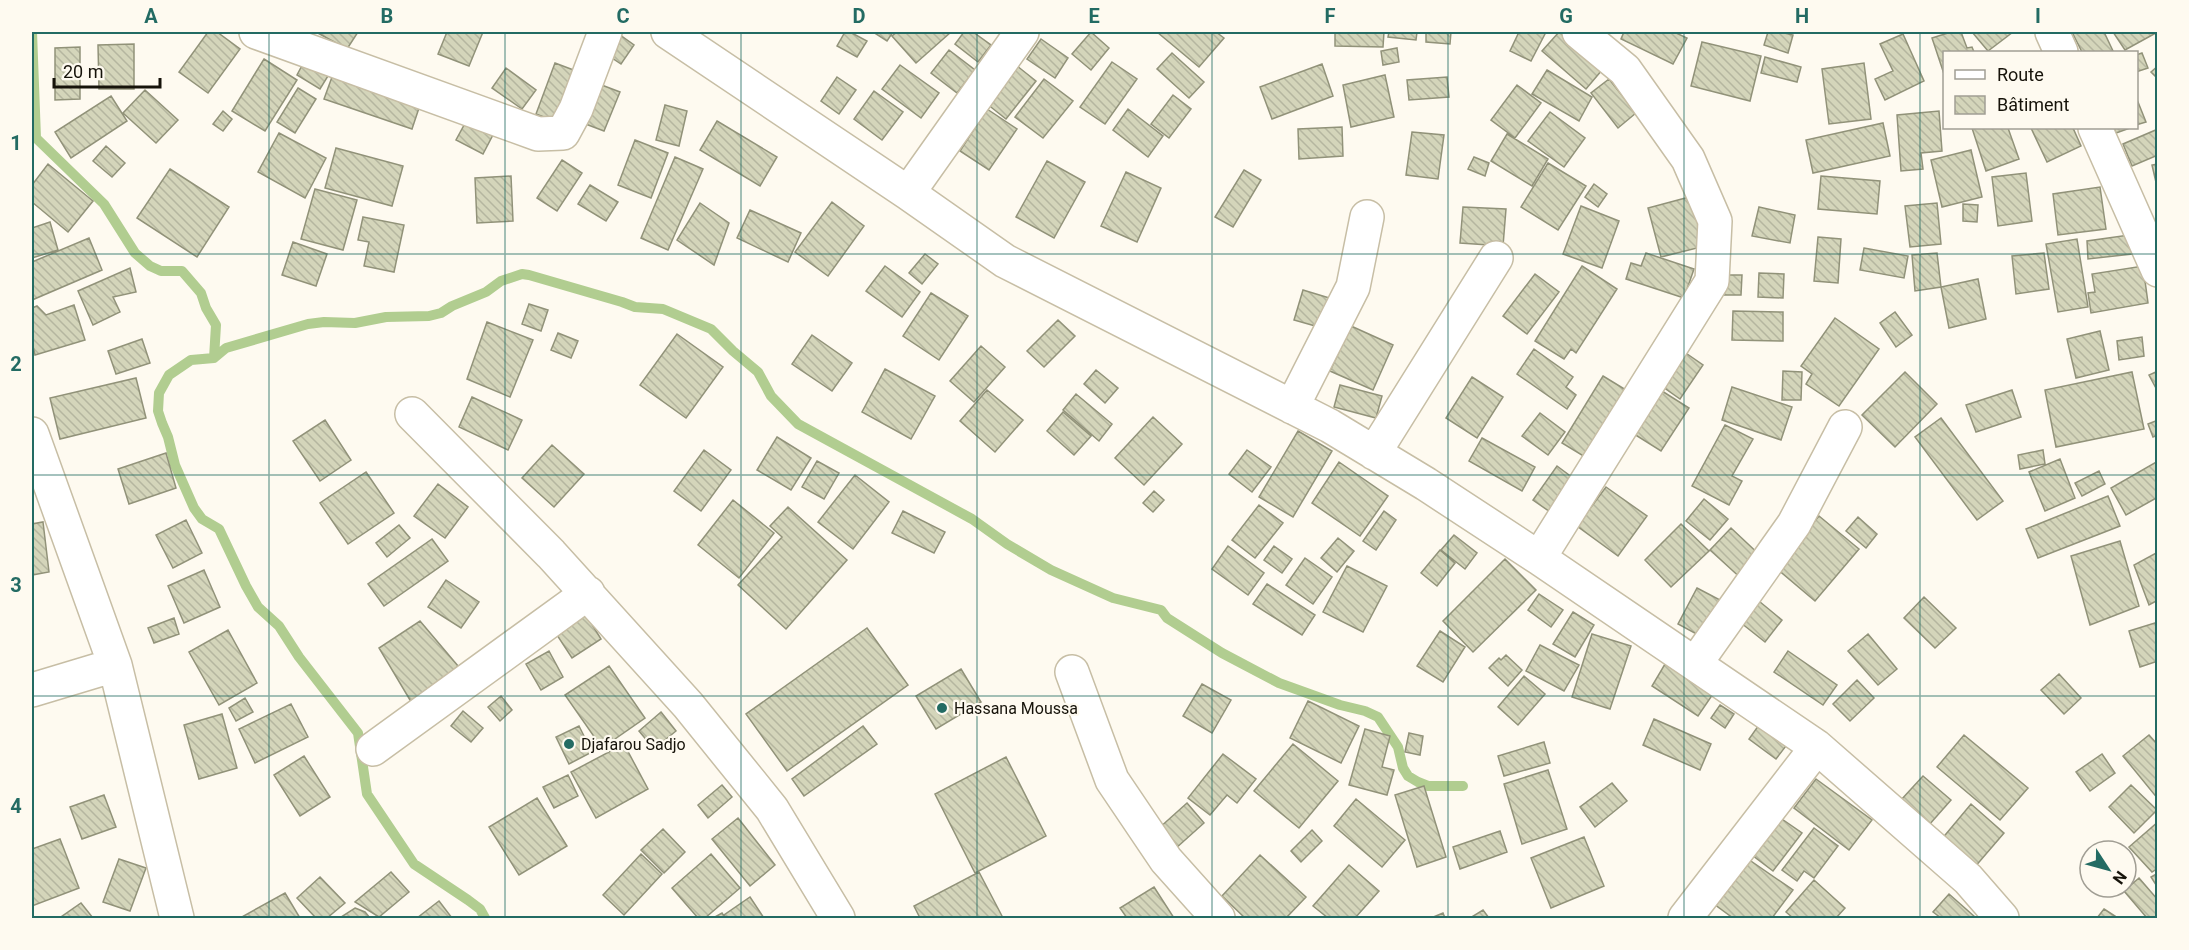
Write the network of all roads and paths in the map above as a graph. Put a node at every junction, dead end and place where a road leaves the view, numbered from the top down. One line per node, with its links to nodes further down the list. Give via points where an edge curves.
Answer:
1 (256, 32): 2 (street, via 538,134 563,133)
2 (605, 32)
3 (668, 32): 9 (street)
4 (1023, 32): 9 (street)
5 (1579, 32): 18 (street, via 1625,70 1688,159 1715,221 1712,280)
6 (2052, 32): 7 (street)
7 (2061, 51)
8 (2095, 129): 12 (street)
9 (908, 193): 13 (street, via 1005,261)
10 (1367, 217): 13 (street, via 1353,286)
11 (1496, 258): 17 (street)
12 (2157, 270)
13 (1292, 407): 17 (street)
14 (412, 414): 19 (street)
15 (1845, 427): 20 (street, via 1794,524)
16 (32, 434): 21 (street)
17 (1374, 453): 18 (street)
18 (1539, 558): 20 (street)
19 (588, 593): 25 (street); 27 (street, via 688,705 772,809)
20 (1695, 664): 24 (street)
21 (116, 665): 23 (street); 26 (street)
22 (1072, 672): 28 (street, via 1112,780 1166,860)
23 (32, 690)
24 (1817, 747): 29 (street); 30 (street, via 1968,879)
25 (373, 749)
26 (177, 918)
27 (838, 918)
28 (1218, 918)
29 (1684, 918)
30 (2002, 918)

